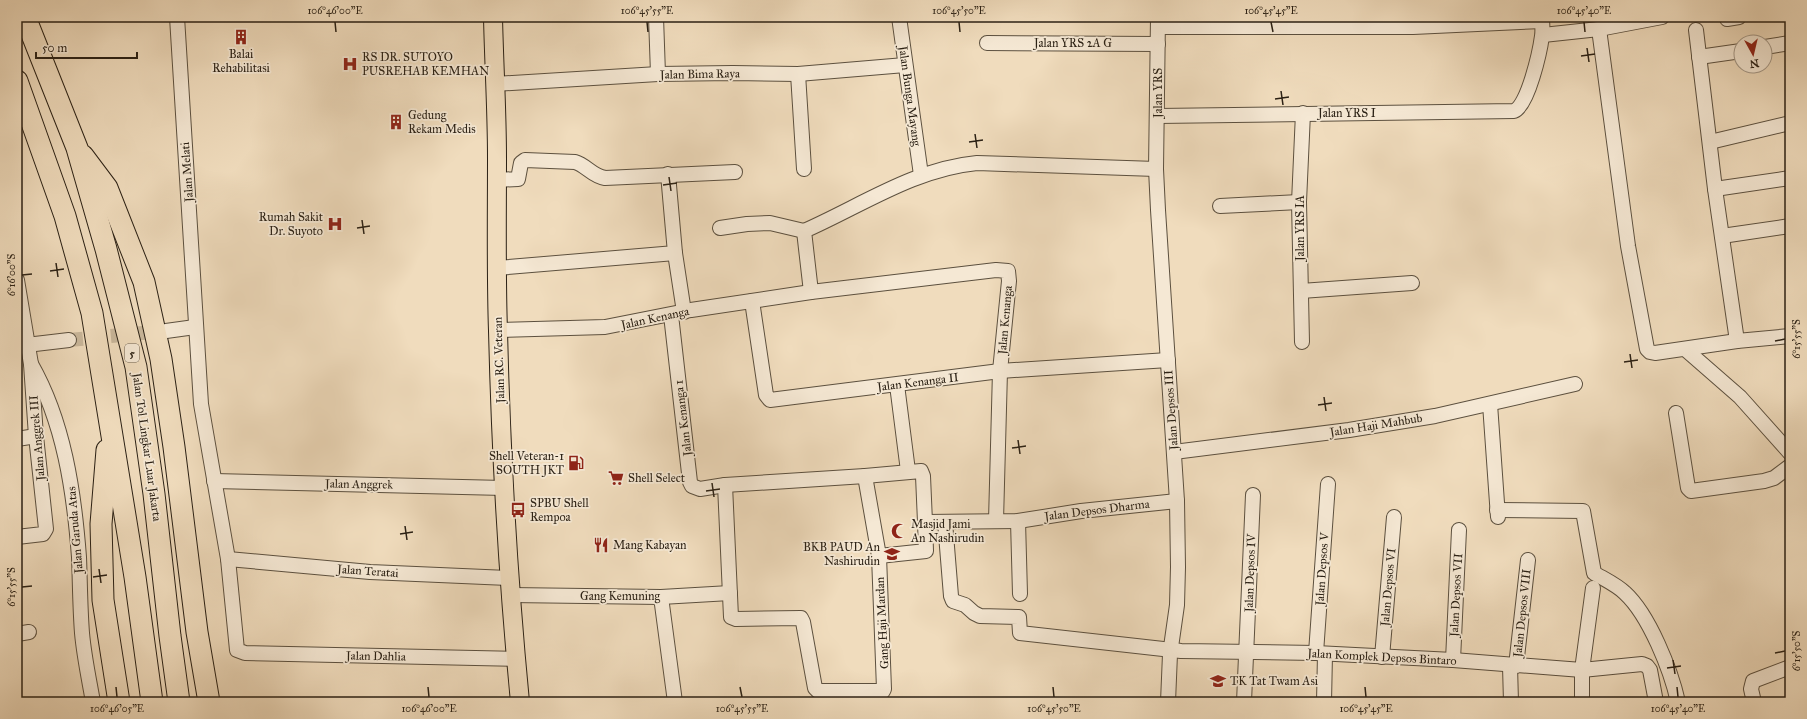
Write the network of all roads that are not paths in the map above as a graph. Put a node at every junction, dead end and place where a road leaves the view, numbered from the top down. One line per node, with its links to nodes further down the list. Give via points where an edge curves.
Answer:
1 (25, 17): 27 (highway, Jalan Tol Lingkar Luar Jakarta / 5)
2 (177, 17): 51 (street, Jalan Melati)
3 (493, 17): 22 (main road, Jalan RC. Veteran)
4 (656, 17): 19 (street)
5 (899, 17): 18 (street, Jalan Bunga Mayang)
6 (1662, 17): 9 (street)
7 (1542, 19): 8 (street, via 1414,27); 11 (street)
8 (1158, 22): 14 (street, Jalan YRS)
9 (1599, 29): 11 (street); 59 (street, via 1628,246 1645,345 1650,352 1655,353)
10 (1696, 30): 17 (street)
11 (1542, 35): 23 (street, Jalan YRS I, via 1527,95 1523,105 1514,111)
12 (987, 43): 14 (street, Jalan YRS 2A G)
13 (1790, 43): 15 (street)
14 (1158, 44): 24 (street, Jalan YRS)
15 (1773, 46)
16 (1733, 52): 17 (street)
17 (1699, 57): 26 (street)
18 (905, 65): 20 (street, Jalan Bima Raya); 32 (street, Jalan Bunga Mayang)
19 (658, 74): 20 (street, Jalan Bima Raya); 22 (street, Jalan Bima Raya)
20 (798, 74): 28 (street)
21 (17, 81): 67 (highway, via 65,216 92,313)
22 (495, 84): 34 (main road, Jalan RC. Veteran)
23 (1303, 113): 24 (street, Jalan YRS I); 36 (street, Jalan YRS IA)
24 (1158, 116): 29 (street, Jalan YRS)
25 (1790, 123): 26 (street)
26 (1710, 142): 35 (street)
27 (77, 148): 109 (highway, Jalan Tol Lingkar Luar Jakarta / 5, via 136,367); 110 (highway, via 108,188 144,282 163,374 197,632)
28 (804, 168)
29 (1156, 170): 32 (street, via 977,163 958,165); 60 (street, Jalan Depsos III)
30 (735, 172): 31 (street)
31 (668, 174): 34 (street, via 605,178 596,176 575,162 525,160 518,179); 42 (street, Jalan Kenanga 1)
32 (921, 175): 40 (street)
33 (1790, 178): 35 (street)
34 (496, 180): 43 (main road, Jalan RC. Veteran)
35 (1715, 189): 41 (street)
36 (1299, 202): 37 (street); 46 (street, Jalan YRS IA)
37 (1220, 206)
38 (1790, 226): 41 (street)
39 (720, 228): 40 (street, via 770,224)
40 (804, 231): 47 (street)
41 (1722, 236): 56 (street)
42 (675, 253): 43 (street); 50 (street, Jalan Kenanga 1)
43 (497, 268): 52 (main road, Jalan RC. Veteran)
44 (17, 280): 48 (street, Jalan Anggrek III)
45 (1412, 284): 46 (street)
46 (1300, 290): 57 (street, Jalan YRS IA)
47 (811, 292): 49 (street, Jalan Kenanga); 62 (street, Jalan Kenanga, via 996,270 1008,271)
48 (18, 296): 58 (street, Jalan Anggrek III)
49 (752, 300): 50 (street, Jalan Kenanga); 64 (street, Jalan Kenanga II, via 766,395 769,400)
50 (677, 314): 52 (street, Jalan Kenanga, via 605,327); 77 (street, Jalan Kenanga 1, via 690,482 694,488 700,489)
51 (195, 327): 53 (street); 75 (street, Jalan Melati, via 201,404)
52 (498, 330): 78 (main road, Jalan RC. Veteran)
53 (166, 331)
54 (1790, 336): 56 (street)
55 (69, 340): 58 (street)
56 (1737, 341): 59 (street)
57 (1302, 342)
58 (22, 345): 61 (street, Jalan Anggrek III)
59 (1685, 349): 71 (street, via 1740,397)
60 (1168, 360): 62 (street, Jalan Kenanga II); 70 (street, Jalan Depsos III)
61 (31, 364): 68 (street, Jalan Anggrek III); 106 (street, Jalan Garuda Atas, via 46,392 69,474 76,522 82,634)
62 (1000, 371): 64 (street, Jalan Kenanga II); 82 (street, Jalan Kenanga)
63 (1575, 384): 65 (street, Jalan Haji Mahbub)
64 (896, 385): 73 (street)
65 (1490, 404): 70 (street, Jalan Haji Mahbub, via 1380,425); 119 (street, via 1497,514 1583,511 1594,573 1625,592 1638,608 1654,637)
66 (1676, 413): 72 (street, via 1688,488 1691,491 1764,481 1774,478)
67 (110, 415): 107 (highway, via 101,524 103,600); 108 (highway)
68 (36, 436): 69 (street); 87 (street, Jalan Anggrek III, via 46,529 45,533)
69 (17, 439)
70 (1174, 452): 80 (street, Jalan Depsos III)
71 (1790, 453)
72 (1790, 466)
73 (908, 471): 74 (street, Jalan Kenanga 1); 84 (street, via 920,470 923,474)
74 (865, 476): 77 (street, Jalan Kenanga 1); 88 (street, Gang Haji Mardan)
75 (214, 480): 78 (street, Jalan Anggrek); 89 (street, Jalan Melati)
76 (1328, 484): 99 (street, Jalan Depsos V)
77 (725, 485): 93 (street)
78 (504, 488): 91 (main road, Jalan RC. Veteran)
79 (1253, 495): 98 (street, Jalan Depsos IV)
80 (1177, 501): 83 (street, Jalan Depsos Dharma, via 1081,511); 97 (street, Jalan Depsos III)
81 (1394, 517): 100 (street, Jalan Depsos VI)
82 (996, 521): 83 (street); 85 (street)
83 (1018, 521): 94 (street)
84 (925, 522): 85 (street); 88 (street, via 926,551)
85 (945, 522): 97 (street, Jalan Komplek Depsos Bintaro, via 951,596 953,601 965,605 974,613 980,616 1019,617 1020,633)
86 (1459, 530): 102 (street, Jalan Depsos VII)
87 (17, 537)
88 (878, 556): 93 (street, Gang Haji Mardan, via 884,691 818,692 815,688 801,618 732,618)
89 (228, 559): 91 (street, Jalan Teratai); 96 (street, Jalan Melati)
90 (1528, 560): 103 (street, Jalan Depsos VIII)
91 (509, 587): 95 (street, Gang Kemuning); 101 (main road, Jalan RC. Veteran)
92 (1593, 588): 105 (street)
93 (730, 593): 95 (street, Gang Kemuning)
94 (1020, 594)
95 (661, 597): 112 (street)
96 (237, 650): 101 (street, Jalan Dahlia, via 245,653)
97 (1176, 650): 98 (street, Jalan Komplek Depsos Bintaro); 113 (street, Jalan Depsos III)
98 (1247, 651): 99 (street, Jalan Komplek Depsos Bintaro); 114 (street, Jalan Depsos IV)
99 (1321, 653): 100 (street, Jalan Komplek Depsos Bintaro); 115 (street, Jalan Depsos V)
100 (1382, 657): 102 (street, Jalan Komplek Depsos Bintaro)
101 (516, 659): 111 (main road, Jalan RC. Veteran)
102 (1453, 660): 103 (street, Jalan Komplek Depsos Bintaro)
103 (1513, 666): 105 (street, Jalan Komplek Depsos Bintaro); 116 (street, Jalan Depsos VIII)
104 (1790, 667): 120 (street, via 1753,681 1751,688)
105 (1582, 670): 117 (street); 118 (street, Jalan Komplek Depsos Bintaro, via 1642,664 1647,666)
106 (93, 702)
107 (118, 702)
108 (152, 702)
109 (179, 702)
110 (209, 702)
111 (520, 702)
112 (675, 702)
113 (1168, 702)
114 (1244, 702)
115 (1324, 702)
116 (1510, 702)
117 (1582, 702)
118 (1656, 702)
119 (1678, 702)
120 (1754, 702)

